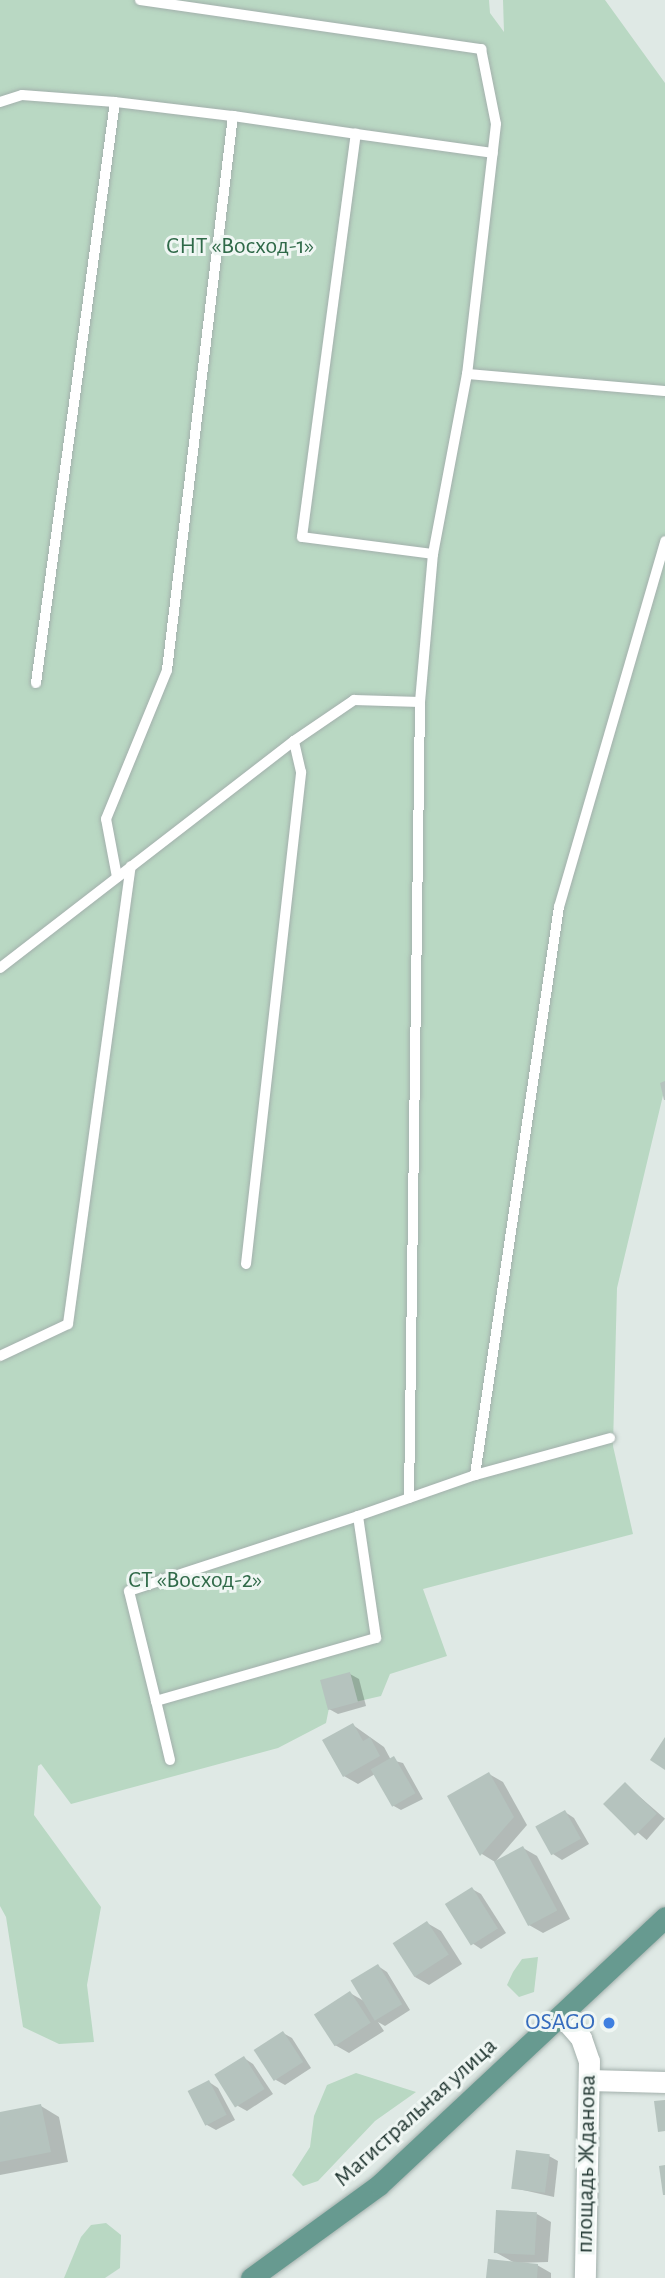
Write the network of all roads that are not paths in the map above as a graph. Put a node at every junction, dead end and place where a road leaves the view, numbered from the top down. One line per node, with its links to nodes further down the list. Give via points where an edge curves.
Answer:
1 (140, 0): 6 (lane, via 481,49 496,124)
2 (0, 102): 3 (lane, via 22,95)
3 (115, 102): 4 (lane); 11 (lane)
4 (233, 116): 5 (lane); 15 (lane, via 167,670 106,819)
5 (356, 134): 6 (lane); 10 (lane, via 303,537)
6 (493, 153): 7 (lane)
7 (467, 374): 8 (lane); 10 (lane)
8 (665, 391)
9 (665, 541): 20 (lane, via 559,907)
10 (433, 554): 12 (lane)
11 (36, 683)
12 (420, 702): 13 (lane, via 354,700); 21 (lane)
13 (294, 741): 14 (lane); 17 (lane, via 300,772)
14 (131, 866): 15 (lane); 18 (lane, via 68,1324)
15 (117, 877): 16 (lane)
16 (0, 968)
17 (246, 1264)
18 (0, 1356)
19 (610, 1438): 20 (lane)
20 (475, 1475): 21 (lane)
21 (408, 1498): 22 (lane)
22 (358, 1516): 23 (lane, via 376,1638); 23 (lane, via 129,1591)
23 (156, 1701): 24 (lane)
24 (170, 1760)
25 (665, 1917): 26 (main road, Магистральная улица)
26 (562, 2016): 27 (street, площадь Жданова, via 581,2038 589,2061); 29 (main road, Магистральная улица, via 379,2185)
27 (589, 2080): 28 (street); 30 (street, площадь Жданова)
28 (665, 2082)
29 (251, 2278)
30 (585, 2278)

